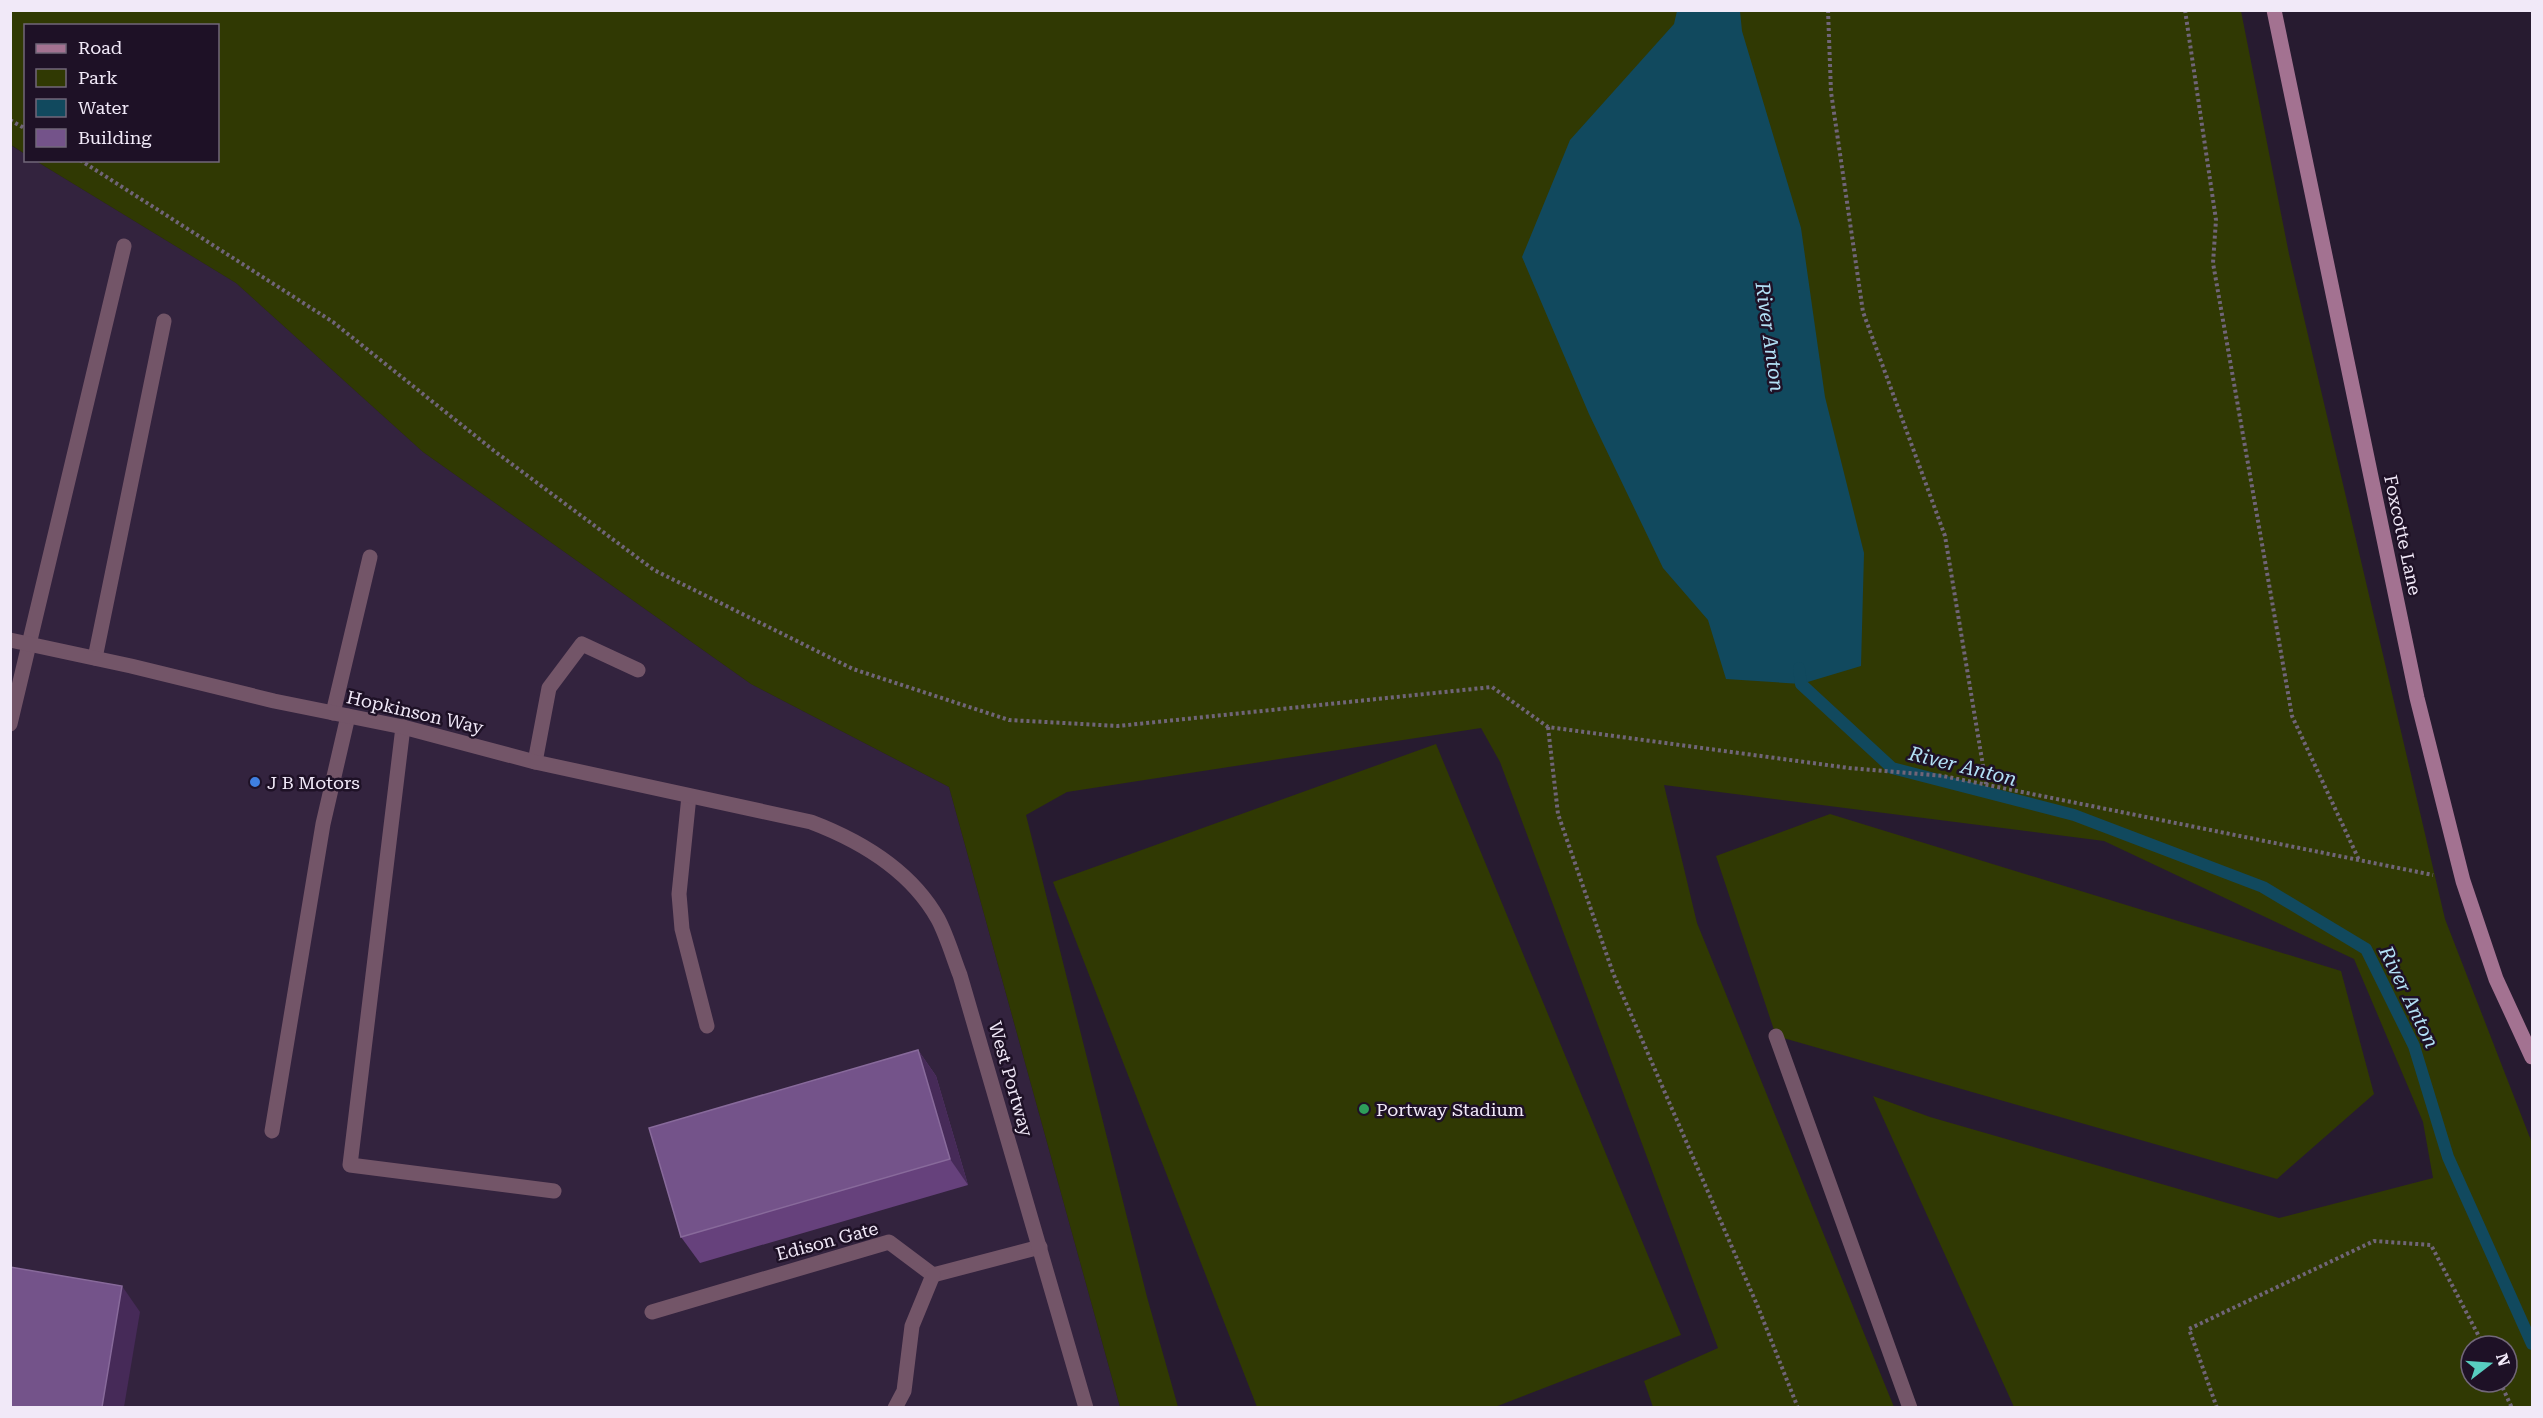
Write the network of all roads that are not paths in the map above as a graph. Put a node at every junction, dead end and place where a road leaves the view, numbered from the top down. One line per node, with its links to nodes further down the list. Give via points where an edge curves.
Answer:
1 (2274, 10): 17 (street, Foxcotte Lane, via 2417,698 2463,881 2496,979)
2 (124, 246): 6 (street)
3 (164, 321): 7 (street)
4 (370, 557): 9 (street)
5 (10, 640): 6 (street, Hopkinson Way)
6 (29, 645): 7 (street, Hopkinson Way); 10 (street)
7 (95, 658): 9 (street, Hopkinson Way)
8 (638, 670): 12 (street, via 582,644 549,688)
9 (340, 714): 11 (street, Hopkinson Way); 18 (street)
10 (10, 724)
11 (404, 727): 12 (street, Hopkinson Way); 19 (street, via 350,1166)
12 (535, 762): 13 (street, Hopkinson Way)
13 (689, 796): 14 (street, Hopkinson Way); 15 (street, via 679,894 682,929)
14 (812, 822): 20 (street, West Portway, via 846,835 888,862 915,888 938,919 960,975)
15 (707, 1026)
16 (1776, 1036): 25 (street)
17 (2532, 1057)
18 (272, 1131)
19 (554, 1191)
20 (1040, 1248): 21 (street); 24 (street, West Portway)
21 (933, 1275): 22 (street, Edison Gate, via 889,1242); 23 (street, via 912,1326 904,1391)
22 (652, 1312)
23 (895, 1407)
24 (1086, 1407)
25 (1910, 1407)

